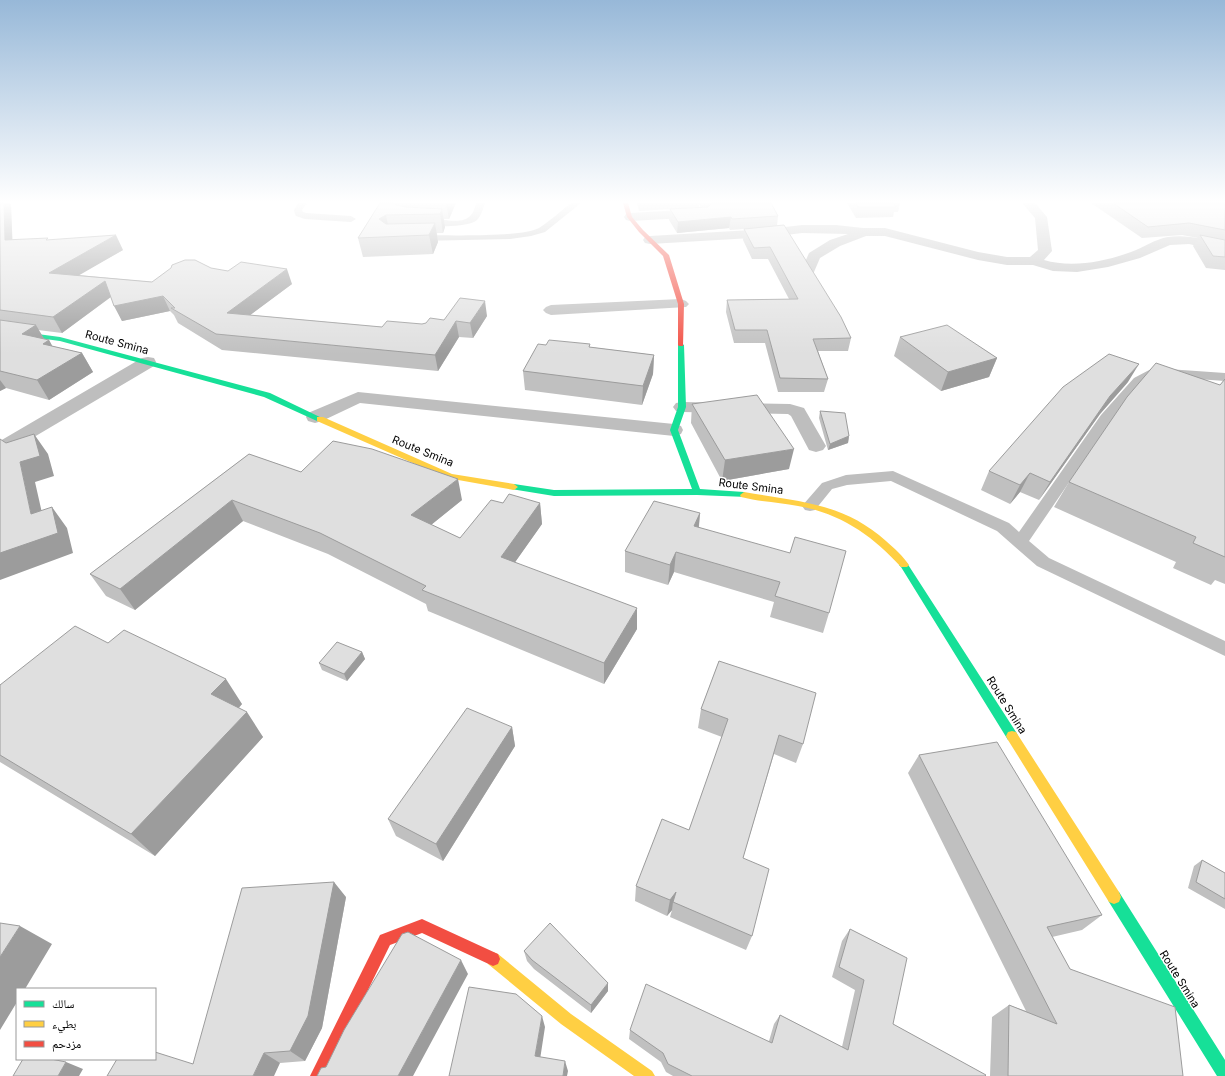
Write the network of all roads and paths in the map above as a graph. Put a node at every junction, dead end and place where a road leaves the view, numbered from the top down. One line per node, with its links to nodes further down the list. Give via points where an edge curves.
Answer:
1 (664, 253): 8 (street)
2 (819, 253): 7 (street, via 814,256)
3 (967, 253): 6 (street, via 1000,260)
4 (1042, 253): 6 (street)
5 (1139, 253): 6 (street, via 1108,263 1077,268 1053,267)
6 (1034, 260)
7 (810, 268)
8 (681, 304): 9 (street); 13 (street)
9 (551, 310)
10 (0, 331): 11 (street, Route Smina, via 60,339)
11 (148, 362): 14 (street, Route Smina, via 267,395); 17 (street)
12 (1225, 377): 20 (lane, via 1154,372 1138,381 1106,418)
13 (682, 407): 15 (street); 16 (street, via 790,409 798,412)
14 (315, 417): 15 (street, via 358,398); 18 (street, Route Smina, via 450,476 554,493)
15 (674, 430): 18 (street)
16 (816, 446)
17 (0, 449)
18 (697, 492): 19 (street, Route Smina, via 744,495)
19 (810, 506): 20 (lane, via 827,486 846,480 893,476 1003,527); 22 (street, Route Smina, via 830,511 864,528 889,547 908,570)
20 (1020, 542): 21 (lane, via 1043,562)
21 (1225, 649)
22 (1225, 1074)
23 (318, 1076): 24 (street, via 385,940 422,926 491,958 566,1019)
24 (647, 1076)

